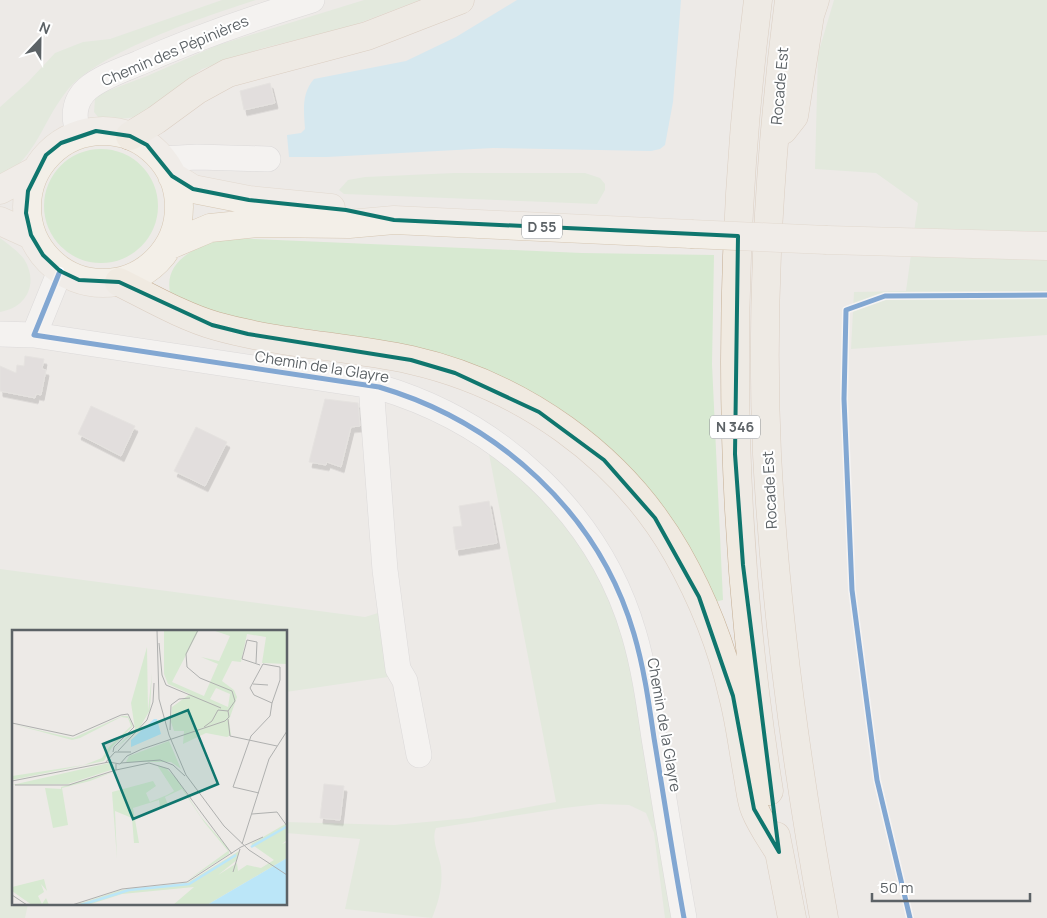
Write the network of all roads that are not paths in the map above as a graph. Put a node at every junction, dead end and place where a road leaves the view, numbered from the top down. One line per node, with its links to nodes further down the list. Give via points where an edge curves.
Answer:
1 (312, 0): 6 (street, Chemin des Pépinières, via 243,21 109,76 87,89 81,97 74,120)
2 (460, 0): 7 (highway, via 367,36 228,73)
3 (758, 0): 24 (highway, N 346, via 739,192 735,454 742,565 754,675)
4 (789, 0): 8 (highway, Rocade Est / N 346)
5 (815, 0): 8 (highway, via 794,116)
6 (79, 135): 7 (main road, via 96,131); 11 (main road, via 46,155)
7 (130, 136): 10 (main road, via 147,145)
8 (775, 141): 27 (highway, Rocade Est / N 346, via 767,280 767,451 786,680 803,803)
9 (268, 160): 10 (street, via 197,156)
10 (167, 167): 13 (main road, D 55, via 193,189 249,200 346,210); 16 (main road, via 179,198 178,223)
11 (35, 171): 12 (main road); 15 (main road, via 28,191 26,213)
12 (0, 190)
13 (394, 220): 16 (main road, D 55, via 210,228); 17 (main road, D 55, bridge, via 827,240)
14 (0, 221): 15 (main road)
15 (31, 235): 18 (main road, via 43,255)
16 (170, 245): 19 (main road, via 139,275)
17 (1047, 246)
18 (60, 271): 19 (main road, via 79,280 99,284); 21 (street)
19 (119, 282): 24 (highway, via 212,325 248,334 411,360 455,373 498,390 539,412 604,460 655,518 699,596 718,644 733,696 754,809)
20 (0, 334): 21 (street, Chemin de la Glayre)
21 (34, 335): 22 (street, Chemin de la Glayre)
22 (370, 385): 23 (street, via 385,570 398,670 405,681); 25 (street, Chemin de la Glayre, via 409,397 450,416 475,429 515,458 560,501 600,553 626,610 640,659)
23 (419, 756)
24 (779, 852): 26 (highway, N 346)
25 (684, 918)
26 (792, 918)
27 (824, 918)

